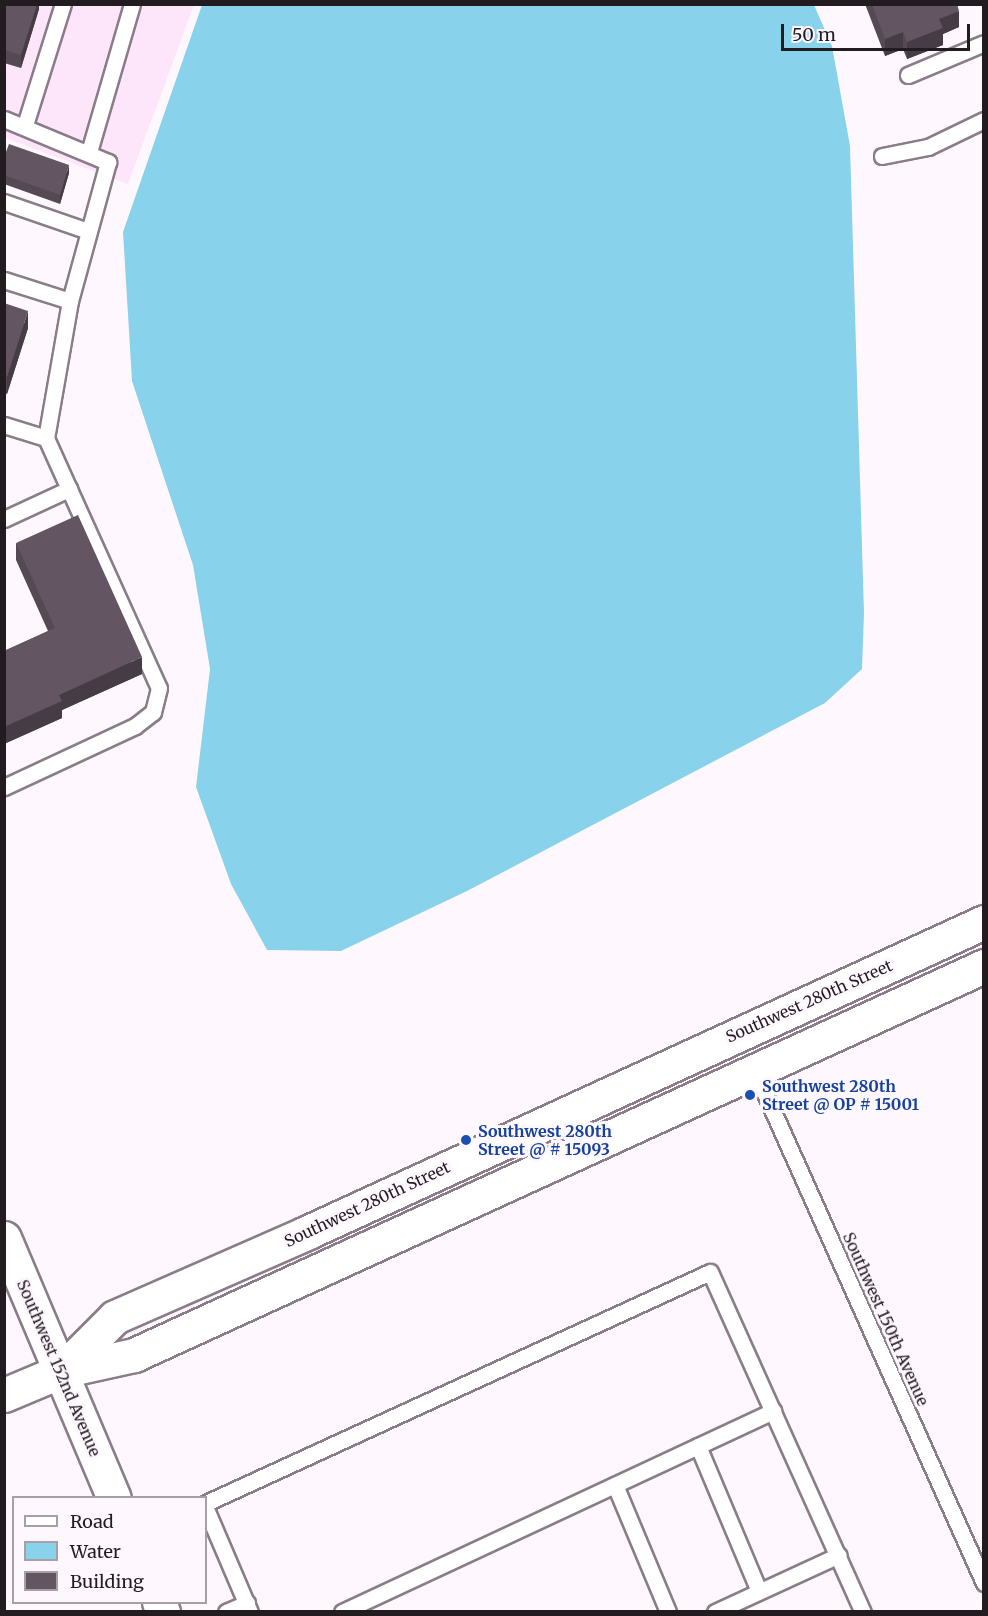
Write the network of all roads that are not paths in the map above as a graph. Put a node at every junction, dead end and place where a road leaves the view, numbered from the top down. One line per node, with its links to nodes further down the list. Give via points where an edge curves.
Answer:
1 (63, 4): 7 (lane)
2 (132, 4): 8 (lane)
3 (984, 43): 4 (lane)
4 (908, 75)
5 (4, 119): 7 (lane)
6 (984, 120): 9 (lane, via 928,147)
7 (25, 125): 8 (lane)
8 (89, 152): 11 (lane, via 108,162)
9 (882, 156)
10 (4, 202): 11 (lane)
11 (88, 231): 13 (lane)
12 (4, 280): 13 (lane)
13 (70, 301): 15 (lane)
14 (4, 425): 15 (lane)
15 (46, 438): 16 (lane)
16 (69, 489): 17 (lane); 18 (lane, via 159,688 153,712 135,726)
17 (4, 519)
18 (4, 787)
19 (984, 922): 21 (street, Southwest 280th Street)
20 (984, 966): 22 (street, Southwest 280th Street)
21 (738, 1034): 22 (street); 23 (street, Southwest 280th Street)
22 (755, 1071): 24 (street, Southwest 280th Street); 37 (lane, Southwest 150th Avenue)
23 (509, 1137): 24 (street); 25 (street, Southwest 280th Street)
24 (526, 1176): 27 (street, Southwest 280th Street)
25 (306, 1233): 27 (street); 28 (street, Southwest 280th Street, via 115,1317)
26 (4, 1238): 28 (street, Southwest 152nd Avenue)
27 (323, 1268): 28 (street, Southwest 280th Street, via 134,1355)
28 (61, 1371): 29 (street, Southwest 280th Street); 33 (street, Southwest 152nd Avenue)
29 (4, 1395)
30 (774, 1411): 31 (lane); 34 (lane, via 710,1272); 36 (lane)
31 (698, 1446): 32 (lane); 38 (lane)
32 (615, 1485): 41 (lane); 42 (lane)
33 (114, 1496)
34 (207, 1503)
35 (207, 1511): 39 (lane)
36 (839, 1555): 38 (lane); 44 (lane)
37 (984, 1583)
38 (759, 1592): 43 (lane)
39 (248, 1607): 40 (lane)
40 (226, 1611)
41 (342, 1611)
42 (668, 1611)
43 (715, 1611)
44 (863, 1611)

